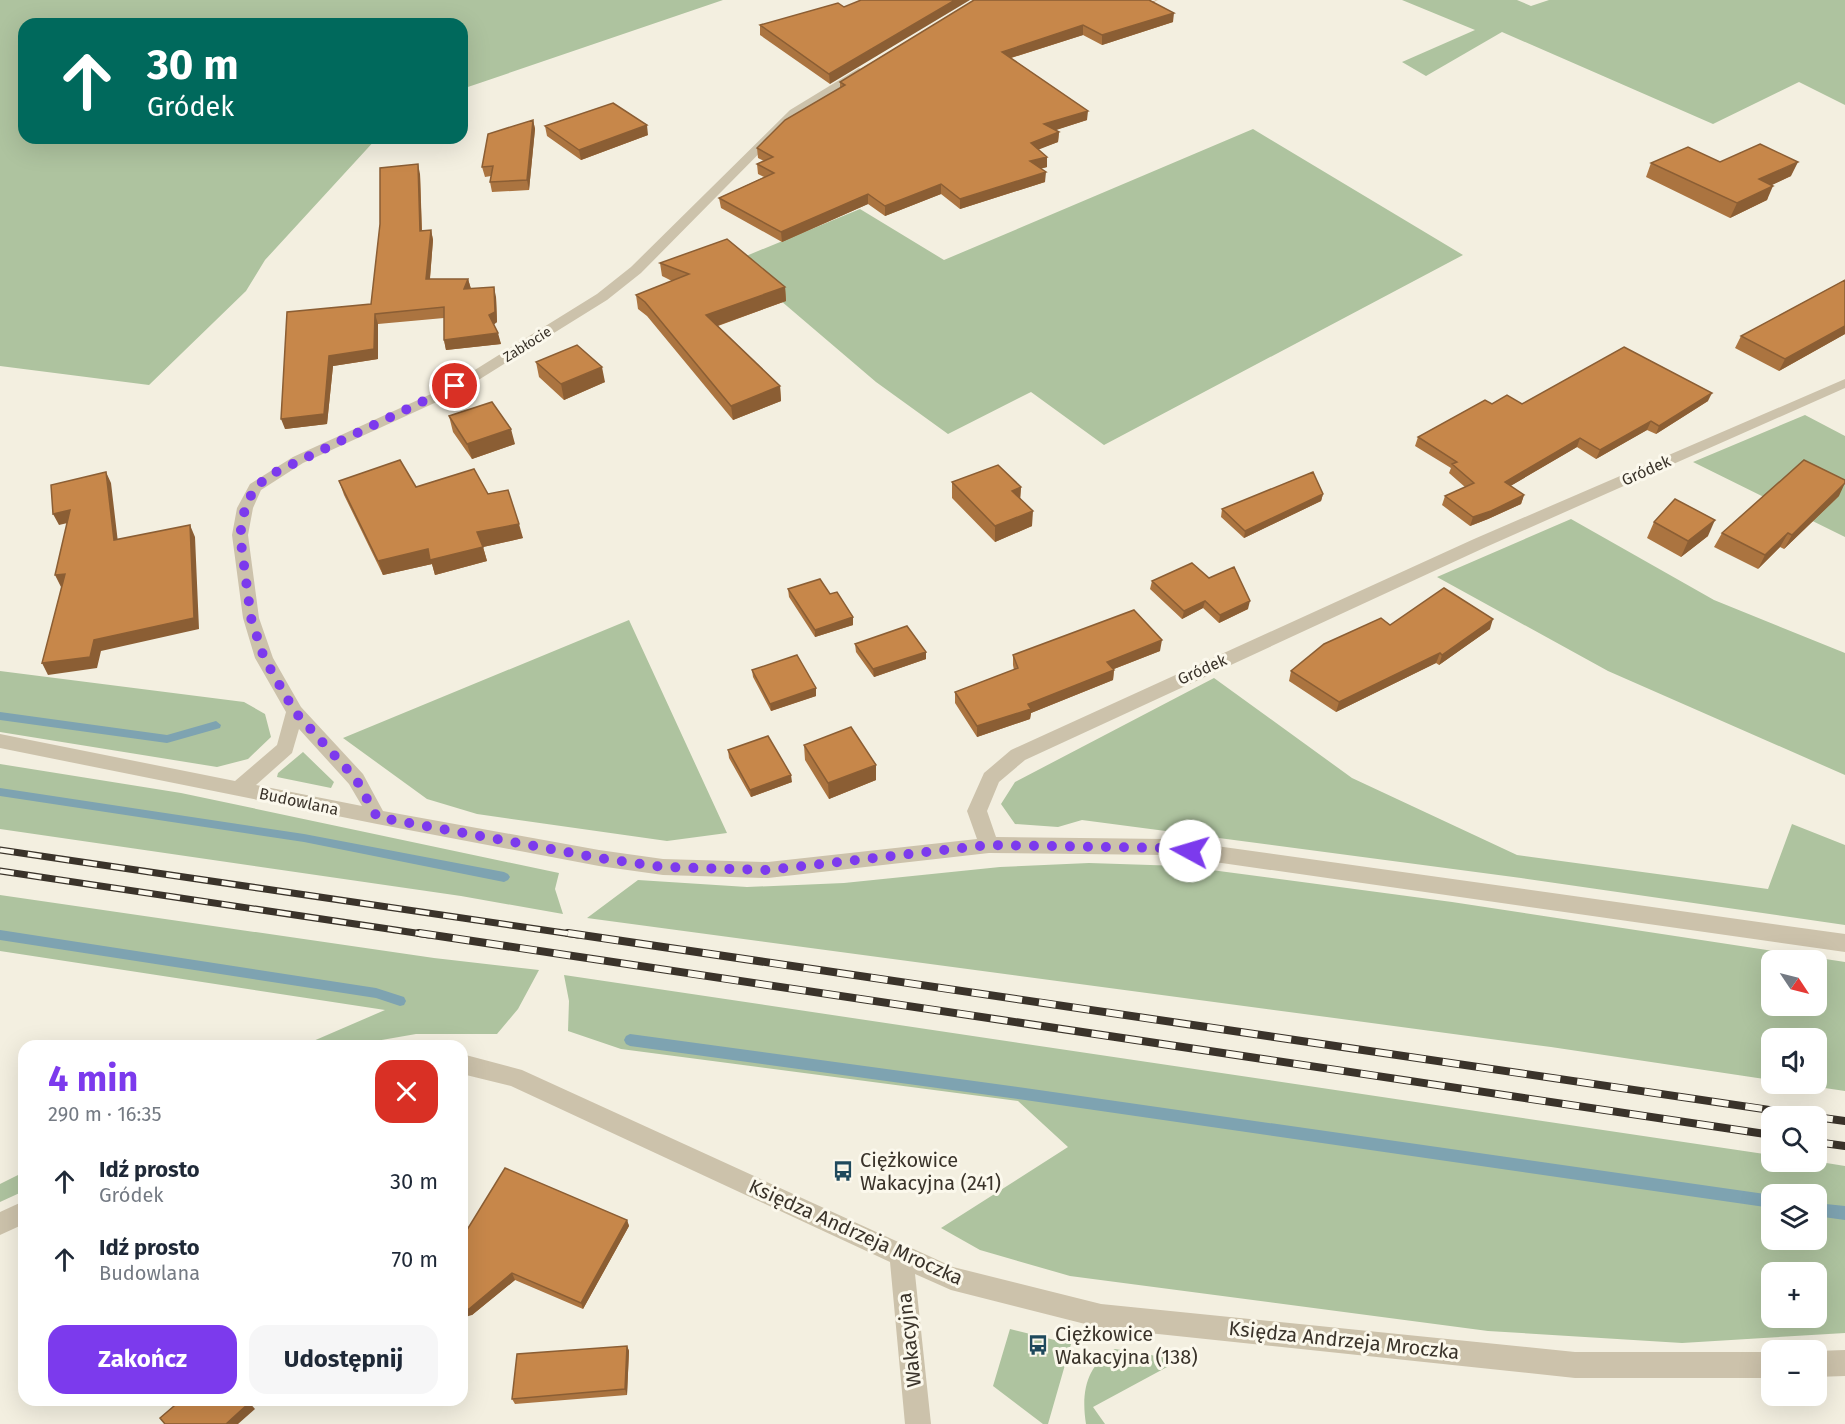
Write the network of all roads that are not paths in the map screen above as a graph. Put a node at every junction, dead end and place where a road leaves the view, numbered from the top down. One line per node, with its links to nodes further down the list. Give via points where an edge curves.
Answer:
1 (871, 64): 3 (street, Zabłocie, via 794,112 636,270 602,297 475,376 298,460 255,487 245,508 240,535 251,618 264,658)
2 (1845, 383): 7 (street, Gródek, via 1480,543 1018,755 991,778 976,811)
3 (295, 712): 5 (street, via 285,748); 6 (street, Zabłocie, via 356,779)
4 (0, 741): 5 (street, Budowlana)
5 (238, 789): 6 (street, Budowlana)
6 (377, 817): 7 (street, Budowlana, via 663,867 768,870)
7 (989, 845): 8 (street, via 1166,848)
8 (1845, 943)
9 (468, 1066): 12 (street, Księdza Andrzeja Mroczka, via 514,1077)
10 (18, 1215): 11 (street)
11 (0, 1224)
12 (901, 1256): 15 (street, Księdza Andrzeja Mroczka, via 951,1278 1101,1316 1575,1365); 16 (street, Wakacyjna)
13 (1845, 1363): 14 (street)
14 (1827, 1364)
15 (1761, 1365)
16 (918, 1424)

